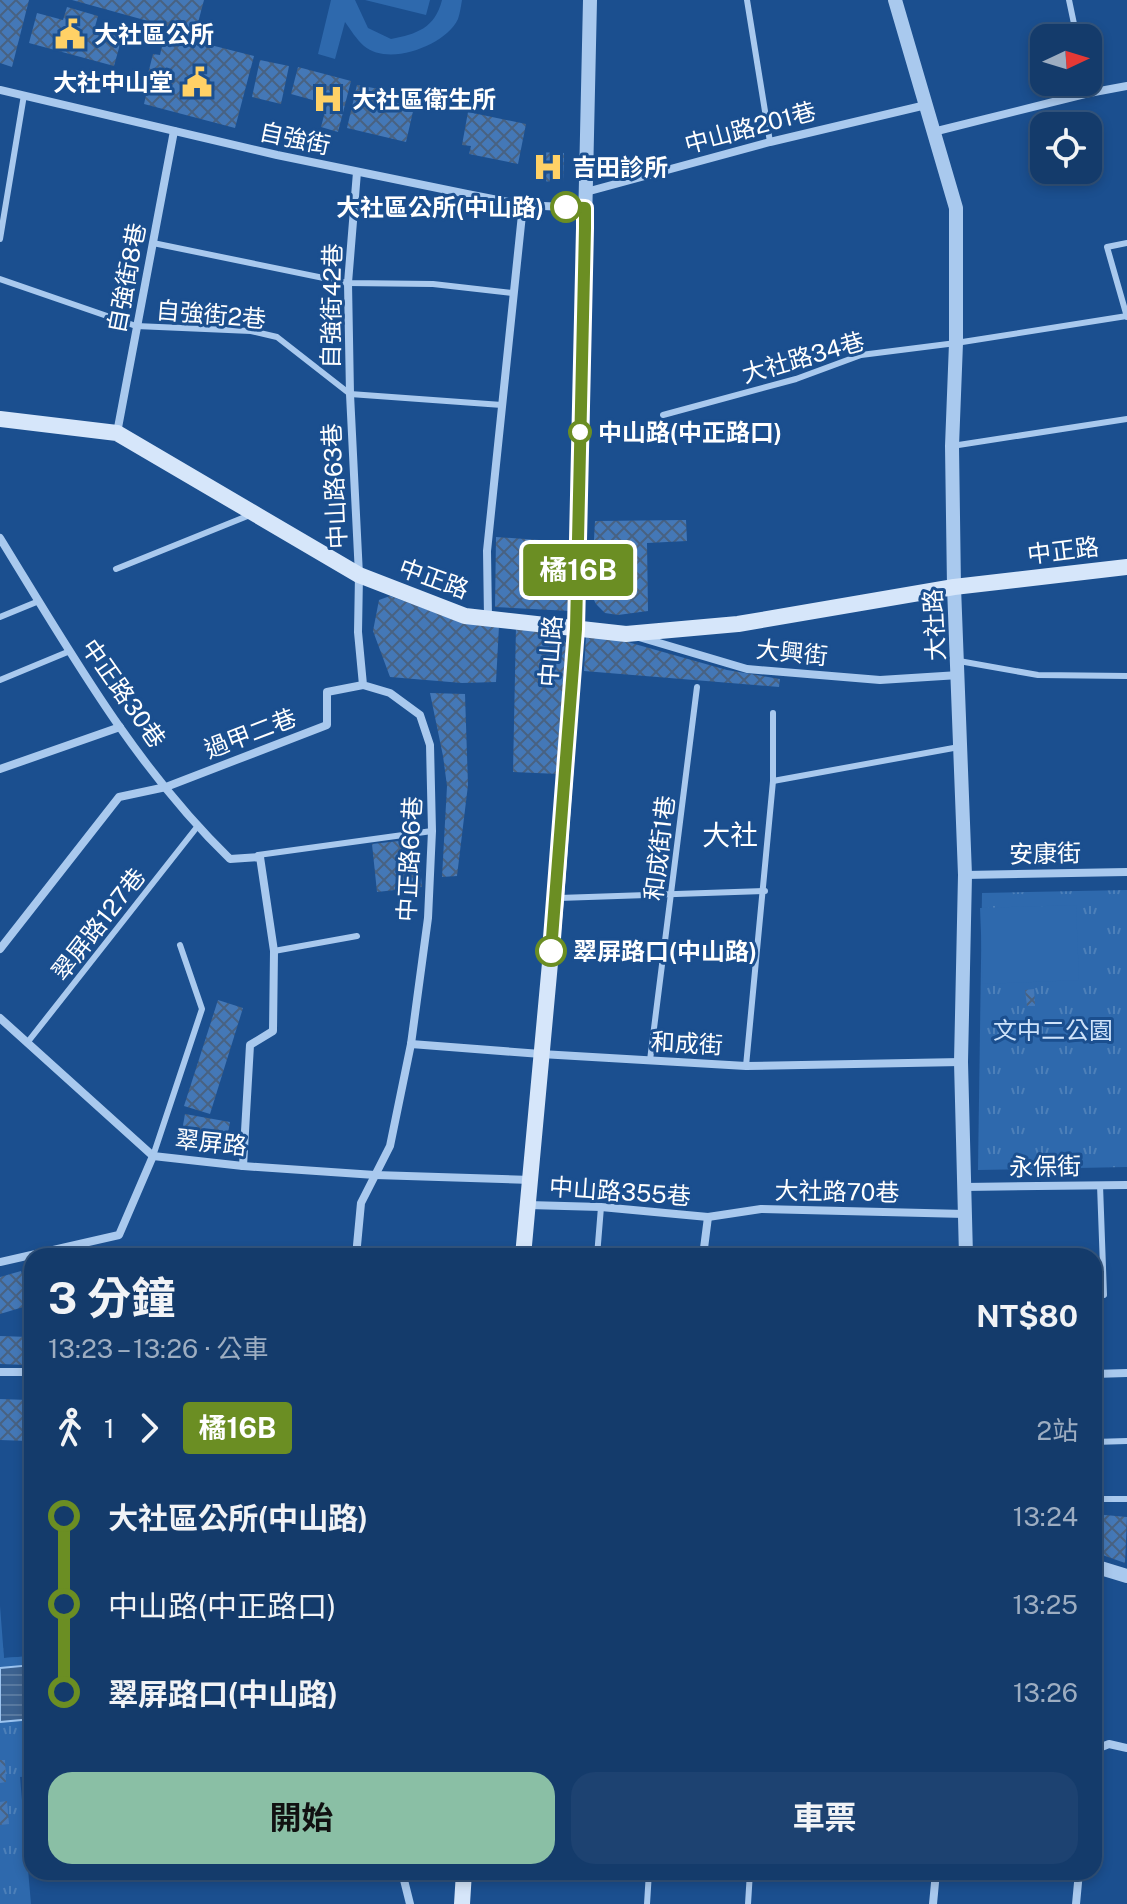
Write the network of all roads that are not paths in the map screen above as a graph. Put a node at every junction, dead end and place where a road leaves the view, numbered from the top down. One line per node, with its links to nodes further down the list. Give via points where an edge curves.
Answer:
1 (590, 0): 16 (street, 中山路)
2 (747, 0): 14 (lane)
3 (895, 0): 11 (street, 大社路)
4 (1069, 0): 5 (lane)
5 (1074, 24)
6 (1127, 86): 8 (street)
7 (0, 90): 9 (street, 自強街)
8 (1102, 91)
9 (24, 95): 12 (street, 自強街); 19 (lane)
10 (1077, 96): 13 (street)
11 (926, 105): 13 (street, 大社路); 14 (street, 中山路201巷)
12 (174, 131): 15 (street, 自強街); 20 (street, 自強街8巷)
13 (933, 132): 27 (street, 大社路, via 956,208)
14 (770, 142): 16 (street, 中山路201巷)
15 (357, 172): 17 (street, 自強街); 23 (street, 自強街42巷)
16 (586, 192): 18 (street, 中山路)
17 (523, 205): 18 (street, 自強街); 24 (street)
18 (585, 208): 44 (street, 中山路)
19 (0, 239)
20 (153, 243): 23 (lane); 26 (street, 自強街8巷)
21 (1127, 243): 25 (lane, via 1107,247)
22 (0, 279): 26 (lane, 自強街2巷)
23 (348, 283): 24 (lane, via 433,284); 28 (street, 自強街42巷)
24 (512, 293): 29 (street)
25 (1127, 316): 27 (lane, 大社路34巷)
26 (136, 326): 28 (lane, 自強街2巷, via 277,337); 33 (street, 自強街8巷)
27 (956, 343): 30 (lane, 大社路34巷, via 861,355 796,379); 34 (street, 大社路)
28 (350, 394): 29 (lane); 39 (street, 中山路63巷)
29 (502, 405): 43 (street, via 487,551)
30 (663, 415)
31 (0, 419): 33 (main road, 中正路)
32 (1127, 419): 34 (lane)
33 (117, 433): 35 (main road, 中正路)
34 (952, 446): 40 (street, 大社路)
35 (255, 513): 38 (lane); 39 (main road, 中正路)
36 (0, 538): 41 (street, 中正路30巷)
37 (1127, 567): 40 (main road, 中正路)
38 (116, 569)
39 (359, 575): 43 (main road, 中正路, via 465,616); 50 (street)
40 (954, 587): 45 (main road, 中正路, via 738,624); 47 (street, 大社路)
41 (39, 601): 42 (lane); 46 (street, 中正路30巷)
42 (0, 617)
43 (488, 618): 44 (main road, 中正路)
44 (576, 629): 45 (main road, 中正路); 65 (main road, 中山路)
45 (626, 634): 47 (street, 大興街, via 747,669 880,680)
46 (70, 651): 49 (lane); 53 (street, 中正路30巷)
47 (959, 668): 48 (lane); 54 (street, 大社路)
48 (1127, 676)
49 (0, 680)
50 (363, 685): 57 (street, 過甲二巷, via 327,692 327,725); 59 (street, 中正路66巷, via 390,693 420,715 430,745)
51 (697, 687): 64 (lane, 和成街1巷)
52 (773, 713): 56 (lane)
53 (120, 727): 55 (street); 57 (street, 中正路30巷)
54 (961, 747): 56 (lane); 62 (street, 大社路)
55 (0, 769)
56 (773, 781): 63 (lane)
57 (166, 787): 58 (street, 中正路30巷); 68 (street, via 119,797)
58 (197, 827): 60 (street, 中正路30巷); 71 (lane, 翠屏路127巷)
59 (432, 831): 60 (lane); 72 (street, 中正路66巷, via 428,918)
60 (230, 859): 69 (street, via 260,857)
61 (1127, 872): 62 (street, 安康街)
62 (965, 875): 75 (street, 大社路)
63 (765, 891): 64 (lane); 76 (lane)
64 (672, 895): 65 (lane); 74 (lane, 和成街1巷)
65 (556, 898): 73 (main road, 中山路)
66 (357, 936): 69 (lane)
67 (180, 945): 77 (lane, via 202,1009)
68 (0, 949)
69 (274, 951): 78 (street, via 273,1031 250,1045)
70 (0, 1018): 71 (street, 翠屏路)
71 (27, 1043): 77 (street, 翠屏路)
72 (411, 1044): 73 (street, 和成街); 79 (street, 中正路66巷, via 390,1146)
73 (541, 1054): 74 (street, 和成街); 80 (main road, 中山路)
74 (650, 1060): 76 (street, 和成街)
75 (961, 1062): 76 (street, 和成街); 83 (street, 大社路)
76 (746, 1066)
77 (153, 1156): 78 (street, 翠屏路); 88 (street, via 119,1235)
78 (243, 1166): 79 (street, 翠屏路)
79 (375, 1175): 80 (street, 翠屏路); 89 (street, via 361,1203)
80 (531, 1180): 84 (main road, 中山路)
81 (1100, 1185): 82 (street, 永保街); 83 (street, 永保街); 96 (lane)
82 (1127, 1185)
83 (964, 1187): 86 (street, 大社路)
84 (528, 1205): 85 (street, 中山路355巷); 90 (main road, 中山路)
85 (601, 1207): 87 (street, 中山路355巷); 91 (lane)
86 (965, 1214): 87 (street, 大社路70巷, via 761,1209); 93 (street, 大社路)
87 (708, 1217): 92 (street)
88 (62, 1248)
89 (357, 1248)
90 (524, 1248)
91 (598, 1248)
92 (704, 1248)
93 (966, 1248)
94 (24, 1257): 95 (street)
95 (0, 1262)
96 (1104, 1295)
97 (0, 1372): 98 (street)
98 (24, 1372)
99 (1127, 1373): 100 (street)
100 (1102, 1374)
101 (1127, 1441): 102 (lane)
102 (1102, 1442)
103 (1102, 1499): 104 (lane)
104 (1127, 1499)
105 (1102, 1568): 106 (street)
106 (1127, 1576)
107 (1102, 1747): 108 (street)
108 (1127, 1748)
109 (404, 1880): 115 (street)
110 (464, 1880): 116 (main road)
111 (648, 1880): 117 (lane)
112 (750, 1880): 118 (lane)
113 (935, 1880): 119 (street)
114 (1078, 1880): 120 (street)
115 (410, 1904)
116 (462, 1904)
117 (647, 1904)
118 (748, 1904)
119 (933, 1904)
120 (1076, 1904)

